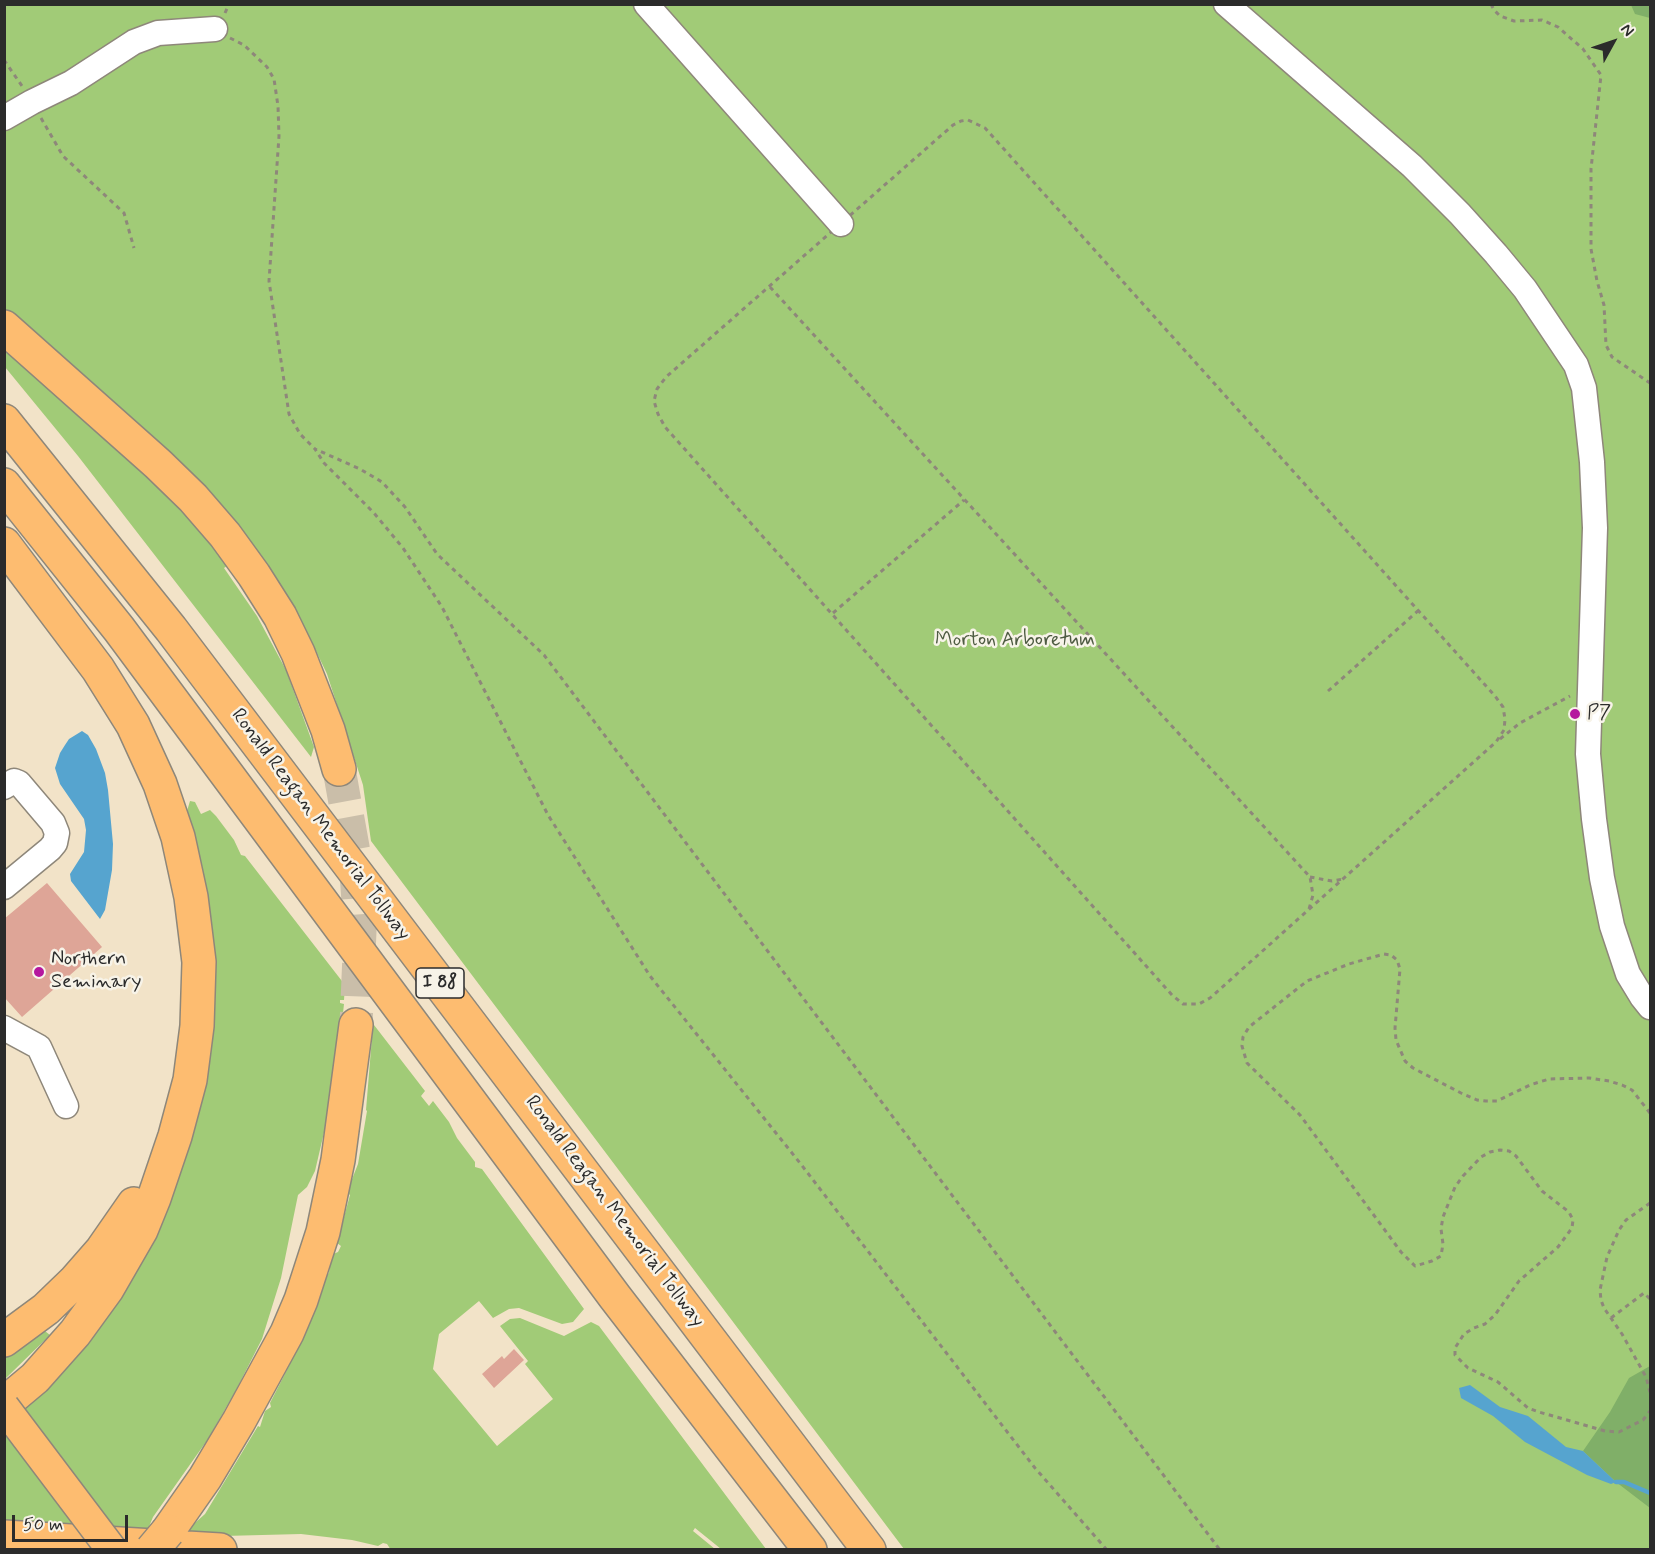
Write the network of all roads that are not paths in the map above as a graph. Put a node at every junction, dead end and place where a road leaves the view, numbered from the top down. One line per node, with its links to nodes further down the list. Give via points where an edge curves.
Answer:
1 (646, 4): 5 (lane)
2 (1226, 4): 13 (lane, via 1412,166 1460,214 1525,289 1576,365 1584,388 1592,462 1595,528 1588,754 1602,878 1628,974)
3 (215, 29): 4 (lane, via 159,33 134,42 71,83)
4 (4, 118)
5 (841, 224)
6 (4, 327): 10 (highway, via 158,464 231,543 270,599 298,653)
7 (4, 421): 25 (highway, Ronald Reagan Memorial Tollway / I 88, via 178,638)
8 (4, 485): 24 (highway, I 88, via 119,629 615,1297)
9 (4, 544): 17 (highway, via 98,669 133,725 160,784 177,837 191,897 199,962 190,1080)
10 (339, 769)
11 (4, 787): 12 (lane, via 14,781 19,783 54,823 57,833 50,849)
12 (4, 887)
13 (1650, 1007)
14 (356, 1025): 21 (highway, via 338,1161 323,1232 301,1300 239,1422)
15 (4, 1028): 16 (lane, via 39,1047)
16 (66, 1106)
17 (175, 1136): 18 (highway, via 102,1250 46,1309); 19 (highway, via 141,1230 107,1289 75,1333)
18 (4, 1340)
19 (4, 1406): 22 (main road, bridge)
20 (4, 1538): 23 (highway)
21 (160, 1540)
22 (112, 1550)
23 (220, 1550)
24 (810, 1550)
25 (869, 1550)

